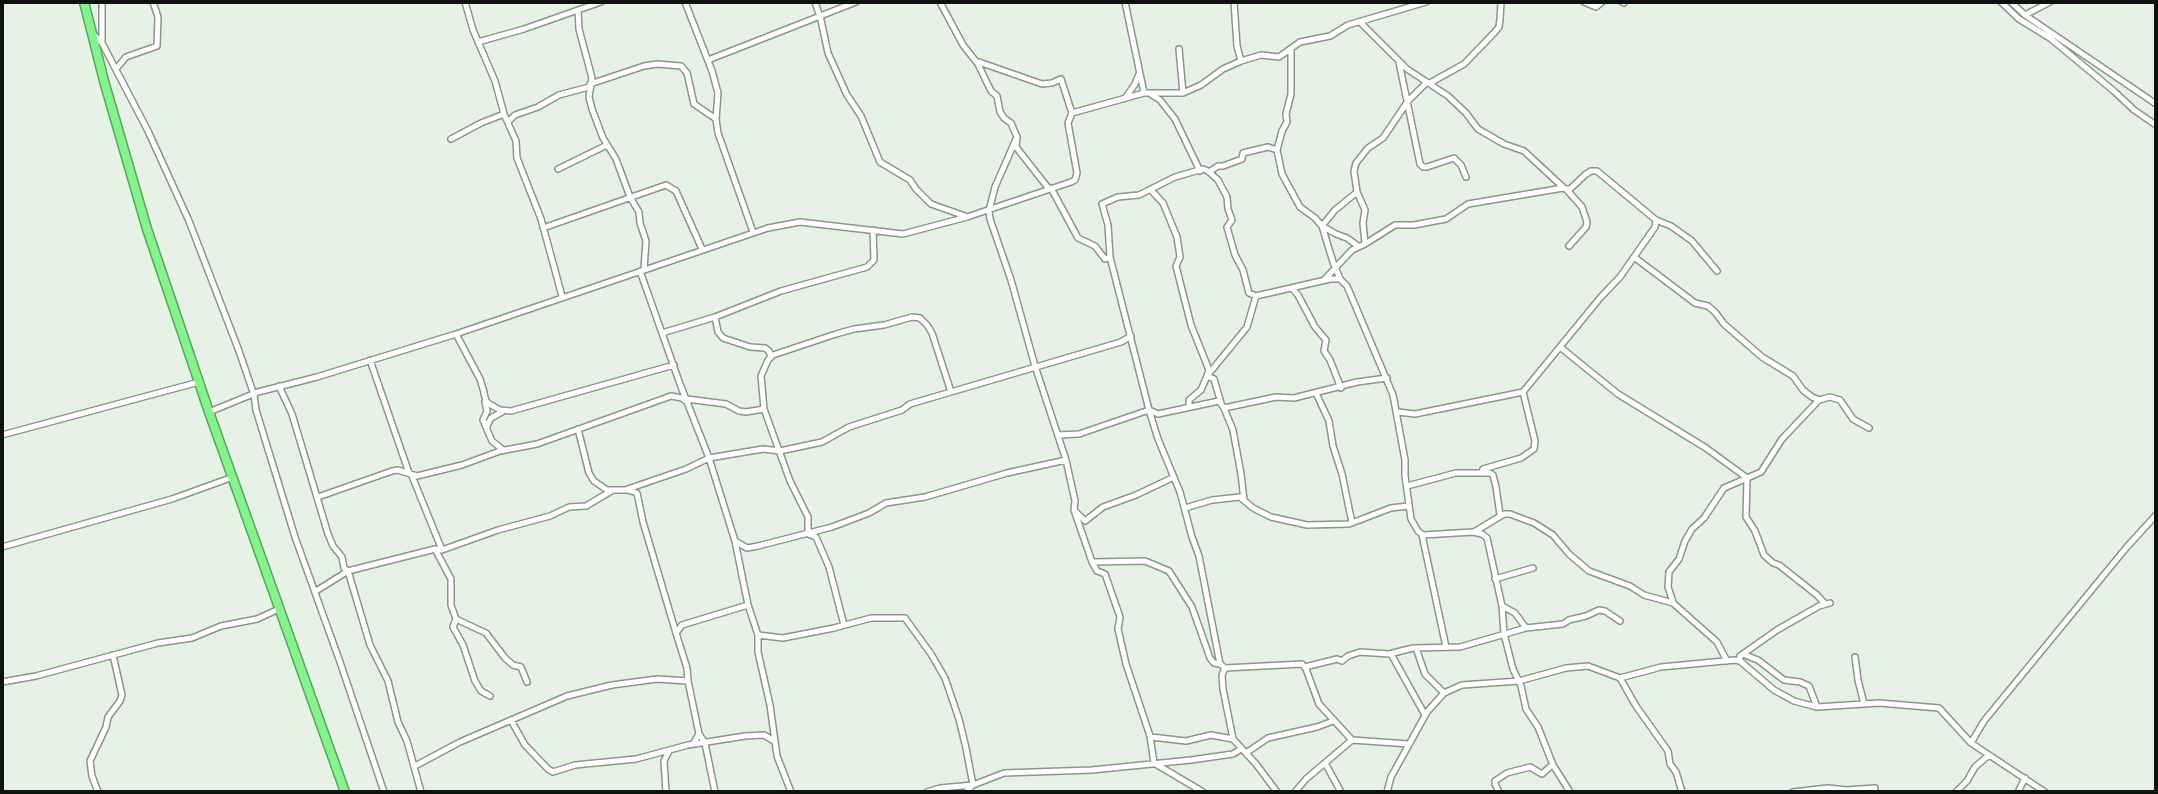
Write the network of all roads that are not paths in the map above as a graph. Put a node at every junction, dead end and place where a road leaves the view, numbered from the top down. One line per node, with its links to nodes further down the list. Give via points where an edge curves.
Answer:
1 (84, 2): 23 (highway)
2 (102, 2): 25 (street)
3 (153, 2): 32 (street, via 157,46 126,57)
4 (465, 2): 24 (street)
5 (601, 2): 19 (street)
6 (685, 2): 28 (street)
7 (815, 2): 21 (street)
8 (856, 2): 21 (street)
9 (940, 2): 29 (street)
10 (1125, 2): 33 (street)
11 (1234, 2): 30 (street)
12 (1426, 2): 22 (street)
13 (1501, 2): 34 (street, via 1494,33 1464,64)
14 (1584, 2): 15 (street, via 1596,7)
15 (1602, 2)
16 (2001, 2): 45 (street)
17 (2011, 2): 20 (street)
18 (2050, 2): 20 (street)
19 (578, 10): 24 (street); 35 (street)
20 (2025, 15): 40 (street)
21 (820, 17): 28 (street); 60 (street, via 828,53 880,162 910,180 931,204)
22 (1361, 23): 27 (street); 31 (street)
23 (90, 31): 25 (street); 90 (highway, via 147,229)
24 (478, 42): 42 (street)
25 (102, 43): 32 (street)
26 (1179, 49): 37 (street)
27 (1291, 49): 30 (street, via 1279,57); 49 (street, via 1291,94)
28 (708, 60): 43 (street, via 718,93)
29 (975, 60): 41 (street, via 1042,84 1061,79); 46 (street)
30 (1241, 61): 37 (street)
31 (1399, 61): 34 (street); 39 (street)
32 (116, 69): 98 (street, via 189,221)
33 (1139, 74): 36 (street); 38 (street)
34 (1428, 82): 39 (street); 55 (street, via 1478,129 1524,151)
35 (589, 86): 43 (street, via 644,66 681,66 694,104); 44 (street); 48 (street)
36 (1146, 93): 37 (street); 38 (street); 51 (street, via 1160,100 1175,119)
37 (1183, 93)
38 (1126, 97): 41 (street)
39 (1408, 101): 53 (street, via 1420,164 1427,167 1454,158); 57 (street, via 1383,138 1356,163)
40 (2156, 104)
41 (1072, 113): 54 (street, via 1068,123 1076,178)
42 (504, 114): 44 (street); 47 (street)
43 (716, 119): 65 (street)
44 (508, 122): 63 (street)
45 (2156, 125)
46 (1017, 137): 54 (street, via 1016,147); 59 (street)
47 (451, 139)
48 (607, 145): 50 (street); 58 (street)
49 (1277, 150): 52 (street, via 1243,153 1242,159); 62 (street, via 1282,174 1300,207)
50 (558, 169)
51 (1200, 171): 52 (street); 56 (street)
52 (1209, 172): 78 (street, via 1227,197 1233,248 1249,293)
53 (1466, 177)
54 (1050, 188): 59 (street); 69 (street, via 1078,238 1095,246 1105,259)
55 (1565, 189): 61 (street, via 1597,171); 66 (street, via 1468,204 1448,219 1395,225); 67 (street, via 1582,207 1587,222)
56 (1151, 190): 69 (street, via 1102,204); 88 (street, via 1163,203 1177,237 1176,266)
57 (1357, 192): 62 (street); 66 (street, via 1365,208)
58 (630, 197): 63 (street); 68 (street, via 666,185 673,188); 72 (street, via 646,236)
59 (990, 209): 60 (street); 87 (street)
60 (966, 217): 64 (street, via 903,234)
61 (1656, 220): 70 (street); 73 (street, via 1692,241)
62 (1322, 226): 66 (street); 71 (street)
63 (543, 228): 77 (street)
64 (873, 230): 65 (street, via 800,222); 79 (street, via 871,264)
65 (753, 232): 68 (street)
66 (1362, 246): 71 (street)
67 (1569, 246)
68 (702, 249): 72 (street)
69 (1110, 257): 82 (street)
70 (1634, 257): 83 (street); 100 (street, via 1695,303 1708,306 1762,357)
71 (1336, 268): 74 (street); 75 (street)
72 (642, 270): 77 (street); 80 (street)
73 (1717, 271)
74 (1340, 279): 75 (street); 89 (street, via 1359,309)
75 (1324, 280): 76 (street)
76 (1291, 288): 78 (street); 93 (street, via 1326,340 1324,351)
77 (562, 296): 81 (street)
78 (1256, 296): 88 (street, via 1247,327)
79 (715, 317): 80 (street); 84 (street, via 723,338 765,348)
80 (662, 333): 86 (street)
81 (456, 334): 85 (street); 94 (street)
82 (1131, 336): 87 (street); 105 (street)
83 (1560, 347): 96 (street); 124 (street, via 1627,400)
84 (771, 357): 95 (street, via 854,329 920,318 932,333); 104 (street, via 761,376)
85 (370, 360): 92 (street); 121 (street)
86 (674, 365): 91 (street); 106 (street)
87 (1035, 366): 95 (street); 113 (street)
88 (1207, 376): 102 (street); 103 (street, via 1214,379)
89 (1388, 378): 93 (street); 108 (street)
90 (199, 382): 107 (highway); 112 (street)
91 (680, 384): 99 (street); 101 (street)
92 (279, 386): 98 (street); 128 (street)
93 (1341, 388): 97 (street)
94 (483, 389): 106 (street, via 486,401); 109 (street)
95 (951, 392): 116 (street, via 849,427 822,442)
96 (1523, 392): 108 (street, via 1431,412); 120 (street, via 1534,449)
97 (1316, 393): 103 (street); 135 (street, via 1329,421)
98 (254, 395): 107 (street); 146 (street)
99 (667, 398): 101 (street); 111 (street)
100 (1819, 400): 110 (street, via 1840,400 1853,419); 124 (street, via 1782,439 1761,472)
101 (688, 401): 104 (street, via 726,404 746,412); 118 (street)
102 (1189, 406): 103 (street, via 1218,401); 105 (street, via 1158,414)
103 (1223, 406): 129 (street, via 1233,430)
104 (764, 409): 116 (street)
105 (1149, 410): 113 (street, via 1079,434); 123 (street)
106 (503, 411): 109 (street, via 489,419)
107 (209, 412): 122 (highway)
108 (1398, 412): 125 (street)
109 (487, 428): 114 (street)
110 (1869, 428)
111 (578, 429): 115 (street); 126 (street, via 589,473 599,485)
112 (2, 435)
113 (1058, 435): 119 (street)
114 (492, 441): 115 (street); 117 (street)
115 (503, 450): 117 (street)
116 (780, 451): 118 (street); 137 (street, via 808,517)
117 (484, 456): 121 (street)
118 (709, 458): 127 (street); 139 (street)
119 (1066, 460): 132 (street); 137 (street, via 886,503)
120 (1481, 473): 125 (street, via 1456,473); 133 (street, via 1493,475)
121 (411, 475): 128 (street, via 385,473); 141 (street)
122 (233, 477): 140 (street); 150 (highway)
123 (1174, 477): 131 (street); 132 (street, via 1103,507 1085,521)
124 (1747, 478): 147 (street, via 1724,488 1685,541 1667,578); 163 (street, via 1746,517 1764,555 1828,604)
125 (1407, 486): 130 (street)
126 (613, 490): 127 (street); 141 (street, via 586,506)
127 (625, 490): 153 (street, via 640,498)
128 (318, 497): 144 (street, via 333,546)
129 (1244, 500): 131 (street); 135 (street, via 1271,517 1301,524)
130 (1408, 506): 135 (street); 138 (street)
131 (1184, 507): 168 (street)
132 (1074, 510): 142 (street)
133 (1500, 515): 136 (street); 147 (street, via 1510,514 1549,532 1589,571)
134 (2156, 515): 188 (street)
135 (1352, 523)
136 (1473, 532): 138 (street); 145 (street, via 1487,538)
137 (808, 534): 139 (street, via 747,548); 155 (street, via 822,549)
138 (1422, 534): 160 (street)
139 (735, 541): 148 (street)
140 (2, 547)
141 (438, 550): 144 (street); 151 (street, via 451,579)
142 (1092, 562): 168 (street, via 1145,561 1169,571 1192,607 1210,658); 183 (street, via 1105,574 1120,617 1126,664)
143 (1533, 568): 145 (street)
144 (348, 571): 146 (street); 194 (street)
145 (1495, 579): 149 (street)
146 (316, 591): 205 (street)
147 (1673, 603): 166 (street, via 1717,642)
148 (748, 605): 154 (street); 159 (street)
149 (1502, 606): 156 (street); 158 (street)
150 (279, 609): 164 (street, via 192,638); 204 (highway)
151 (456, 619): 174 (street, via 486,633 505,658 521,667); 176 (street, via 453,627 475,681)
152 (1620, 621): 156 (street, via 1599,610 1563,624)
153 (672, 622): 154 (street); 157 (street)
154 (682, 625): 157 (street)
155 (844, 625): 159 (street, via 783,638); 201 (street, via 882,616 907,620 945,678 962,727)
156 (1526, 628): 158 (street)
157 (676, 633): 171 (street)
158 (1504, 634): 160 (street); 172 (street)
159 (758, 635): 186 (street)
160 (1446, 647): 161 (street)
161 (1416, 648): 162 (street); 175 (street, via 1425,674)
162 (1391, 654): 169 (street, via 1360,652); 179 (street)
163 (1744, 654): 167 (street); 178 (street, via 1784,680 1809,686)
164 (113, 655): 173 (street); 203 (street, via 122,695 90,761)
165 (1855, 657): 177 (street)
166 (1727, 661): 167 (street); 170 (street, via 1661,667)
167 (1740, 661): 178 (street, via 1774,690)
168 (1223, 666): 169 (street); 184 (street)
169 (1305, 667): 181 (street, via 1319,704)
170 (1620, 678): 172 (street, via 1588,666); 219 (street, via 1668,751)
171 (688, 681): 180 (street, via 657,679 580,692); 182 (street)
172 (1519, 681): 175 (street, via 1462,685); 198 (street, via 1526,709)
173 (2, 682)
174 (527, 682)
175 (1444, 693): 179 (street)
176 (490, 696)
177 (1864, 704): 178 (street); 188 (street, via 1936,707)
178 (1817, 707)
179 (1426, 716): 189 (street)
180 (509, 721): 191 (street, via 553,772); 195 (street)
181 (1333, 721): 185 (street); 192 (street, via 1268,738)
182 (699, 734): 187 (street); 190 (street)
183 (1150, 736): 184 (street); 196 (street)
184 (1233, 739): 192 (street)
185 (1352, 740): 189 (street); 197 (street)
186 (774, 741): 187 (street, via 764,735); 209 (street)
187 (705, 743): 190 (street); 208 (street)
188 (1971, 743): 193 (street)
189 (1409, 744): 216 (street)
190 (692, 745): 191 (street)
191 (669, 750): 207 (street, via 664,761)
192 (1244, 751): 196 (street); 213 (street)
193 (1989, 755): 200 (street); 221 (street)
194 (411, 756): 195 (street); 199 (street)
195 (420, 762): 199 (street)
196 (1154, 763): 201 (street, via 1004,773); 212 (street)
197 (1325, 763): 214 (street); 215 (street)
198 (1553, 765): 217 (street, via 1542,774 1530,767 1507,773 1495,781); 218 (street)
199 (415, 767): 206 (street)
200 (2025, 778): 222 (street); 223 (street)
201 (973, 785): 210 (street); 211 (street)
202 (1875, 788): 220 (street)
203 (98, 792)
204 (345, 792)
205 (384, 792)
206 (421, 792)
207 (666, 792)
208 (715, 792)
209 (791, 792)
210 (927, 792)
211 (966, 792)
212 (1203, 792)
213 (1277, 792)
214 (1295, 792)
215 (1341, 792)
216 (1387, 792)
217 (1499, 792)
218 (1570, 792)
219 (1682, 792)
220 (1793, 792)
221 (1956, 792)
222 (2018, 792)
223 (2045, 792)

